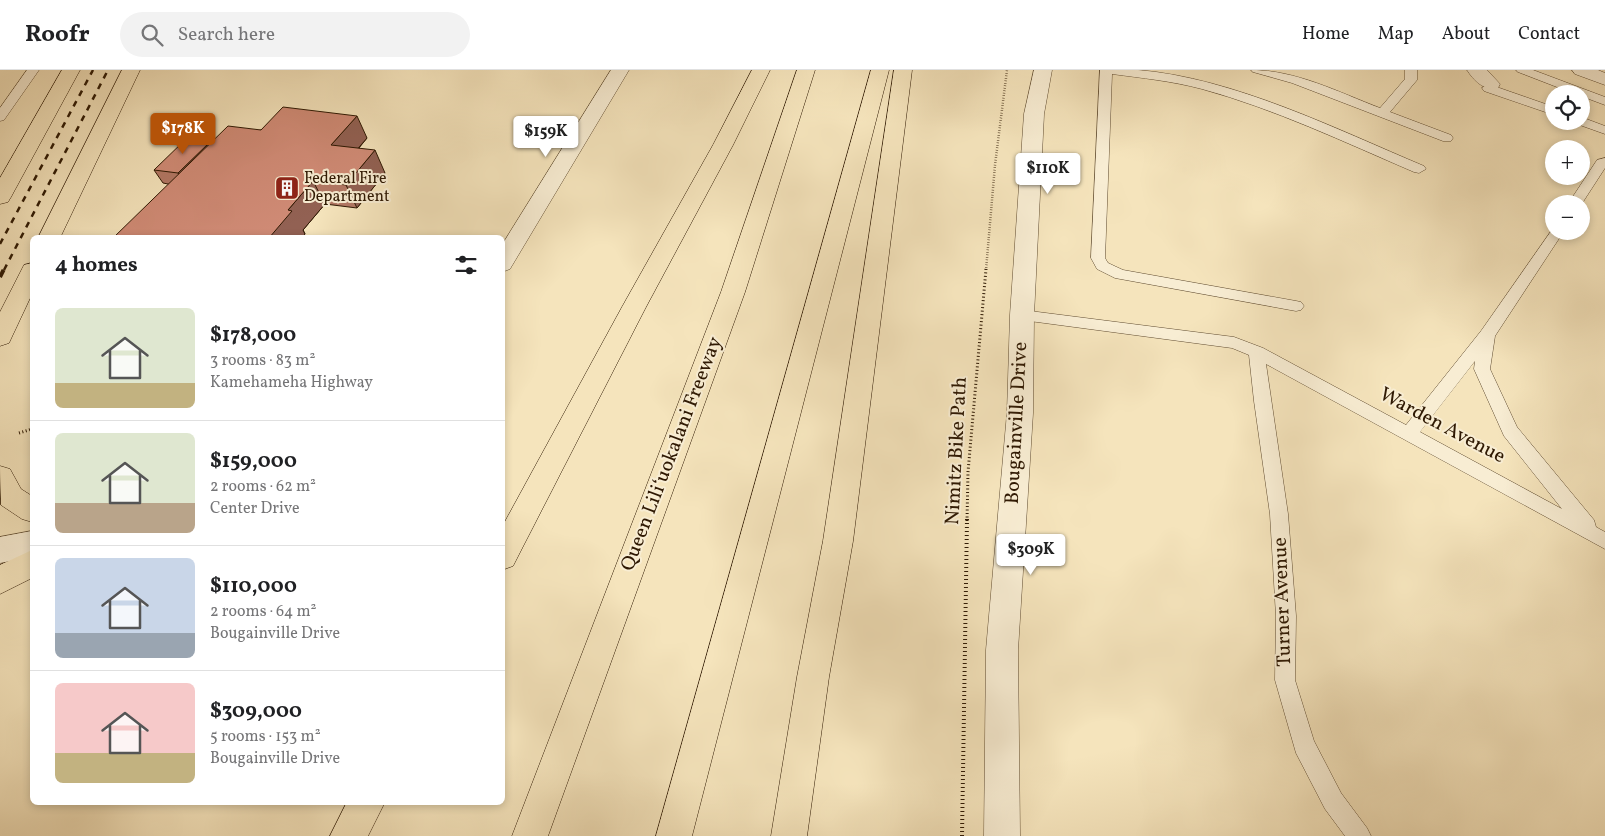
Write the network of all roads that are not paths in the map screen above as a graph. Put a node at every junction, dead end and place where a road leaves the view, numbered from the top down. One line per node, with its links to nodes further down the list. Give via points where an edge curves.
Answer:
1 (33, 70): 22 (lane)
2 (72, 70): 29 (main road)
3 (131, 70): 30 (main road)
4 (620, 70): 32 (street)
5 (761, 70): 45 (main road)
6 (806, 70): 50 (main road, Queen Liliʻuokalani Freeway, via 733,292)
7 (880, 70): 51 (main road)
8 (904, 70): 52 (main road, via 838,541)
9 (1042, 70): 35 (street, Bougainville Drive, via 1034,114)
10 (1106, 70): 34 (lane, via 1098,258 1102,266 1120,274)
11 (1110, 70): 27 (lane, via 1174,79 1229,94)
12 (1257, 70): 21 (lane, via 1296,80)
13 (1411, 70): 21 (lane, via 1410,80)
14 (1476, 70): 18 (street)
15 (1522, 70): 19 (lane)
16 (1581, 70): 17 (street)
17 (1605, 79)
18 (1489, 86): 20 (lane)
19 (1605, 101)
20 (1545, 108)
21 (1382, 113): 25 (lane)
22 (0, 117)
23 (1590, 124): 24 (lane)
24 (1605, 130)
25 (1447, 138)
26 (1605, 162): 28 (lane)
27 (1419, 169)
28 (1581, 195)
29 (0, 197)
30 (50, 235)
31 (1551, 240): 36 (lane)
32 (505, 259)
33 (30, 274): 37 (main road)
34 (1296, 306)
35 (1022, 316): 38 (lane, Warden Avenue, via 1234,343); 53 (street, Bougainville Drive, via 1020,413 1002,650)
36 (1487, 335): 39 (lane); 42 (lane, via 1482,369 1510,431)
37 (0, 337)
38 (1257, 352): 39 (lane, Warden Avenue); 54 (lane, Turner Avenue, via 1279,514 1286,616 1285,680 1304,745 1333,801)
39 (1409, 433): 42 (lane, Warden Avenue)
40 (0, 477): 41 (main road, via 10,497)
41 (30, 509)
42 (1600, 538)
43 (30, 544): 44 (street)
44 (0, 550)
45 (505, 551)
46 (30, 564): 47 (main road)
47 (0, 580)
48 (365, 805): 49 (main road)
49 (348, 836)
50 (530, 836)
51 (674, 836)
52 (789, 836)
53 (1002, 836)
54 (1358, 836)

